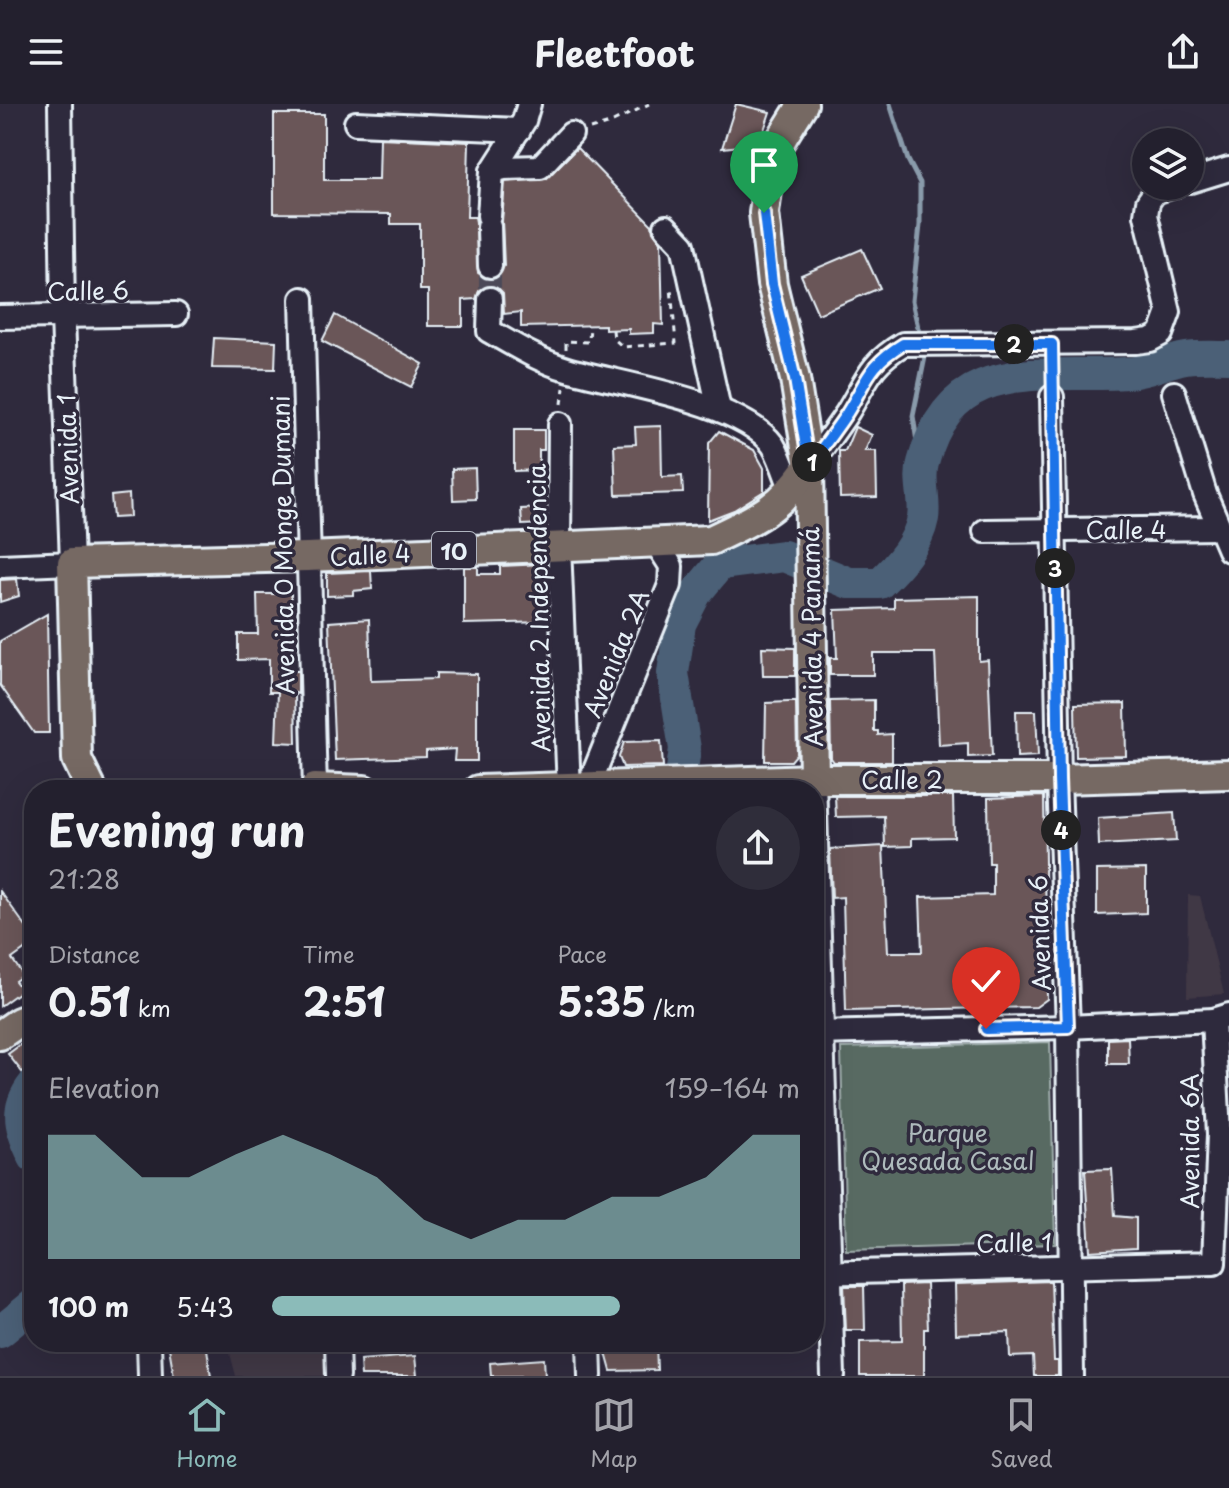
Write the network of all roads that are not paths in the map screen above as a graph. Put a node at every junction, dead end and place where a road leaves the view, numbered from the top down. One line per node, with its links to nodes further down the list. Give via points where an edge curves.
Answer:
1 (60, 104): 16 (street, Avenida 1)
2 (529, 104): 5 (street)
3 (803, 104): 22 (main road, Avenida 4 Panamá, via 772,154 764,213 772,284)
4 (356, 123): 5 (street)
5 (519, 130): 8 (street)
6 (571, 134): 8 (street, via 540,167)
7 (1229, 169): 9 (street)
8 (492, 171): 12 (street)
9 (1204, 177)
10 (1149, 200): 22 (street, via 1146,215 1169,312 1161,334 1150,340 1052,344 903,344 869,372)
11 (666, 227): 20 (street, via 683,245)
12 (490, 266)
13 (302, 299): 32 (street, Avenida 0 Monge Dumani)
14 (490, 299): 20 (street, via 489,331 543,360)
15 (176, 314): 16 (street, Calle 6)
16 (63, 316): 17 (street, Calle 6); 33 (street, Avenida 1)
17 (0, 317)
18 (1174, 393): 25 (street)
19 (1052, 397): 27 (street, Avenida 6)
20 (719, 409): 23 (street, via 772,444)
21 (560, 424): 30 (street, Avenida 2 Independencia)
22 (809, 466): 23 (main road, Calle 4 / 10); 36 (main road, Avenida 4 Panamá)
23 (792, 491): 29 (main road, Calle 4 / 10, via 765,515 711,540)
24 (1229, 493): 25 (street)
25 (1205, 494): 26 (street)
26 (1218, 528): 27 (street, Calle 4); 31 (street)
27 (1055, 529): 28 (street, Calle 4); 37 (street, Avenida 6)
28 (985, 531)
29 (655, 541): 30 (main road, Calle 4 / 10); 41 (street, Avenida 2A, via 671,566 670,585)
30 (559, 545): 32 (main road, Calle 4 / 10); 40 (street, Avenida 2 Independencia)
31 (1229, 550)
32 (307, 557): 33 (main road, Calle 4 / 10); 39 (street, Avenida 0 Monge Dumani)
33 (72, 563): 34 (street, Calle 4); 38 (main road, Avenida 1, via 77,759)
34 (0, 566)
35 (1229, 774): 37 (main road, Calle 2)
36 (814, 779): 37 (main road, Calle 2); 42 (main road, Calle 2)
37 (1059, 779): 45 (street, Avenida 6)
38 (87, 780)
39 (315, 780)
40 (575, 780)
41 (578, 780)
42 (799, 780)
43 (1221, 1018): 45 (street); 48 (street, Avenida 6A)
44 (24, 1020): 47 (main road)
45 (1068, 1027): 46 (street); 49 (street, Avenida 6)
46 (824, 1033)
47 (0, 1035)
48 (1214, 1263): 49 (street, Calle 1)
49 (1070, 1267): 50 (street, Calle 1); 59 (street, Avenida 6)
50 (824, 1272)
51 (824, 1291): 58 (street, Avenida 4 Panamá)
52 (149, 1352): 55 (street)
53 (337, 1352): 56 (street)
54 (589, 1352): 57 (street)
55 (150, 1376)
56 (338, 1376)
57 (590, 1376)
58 (833, 1376)
59 (1072, 1376)

